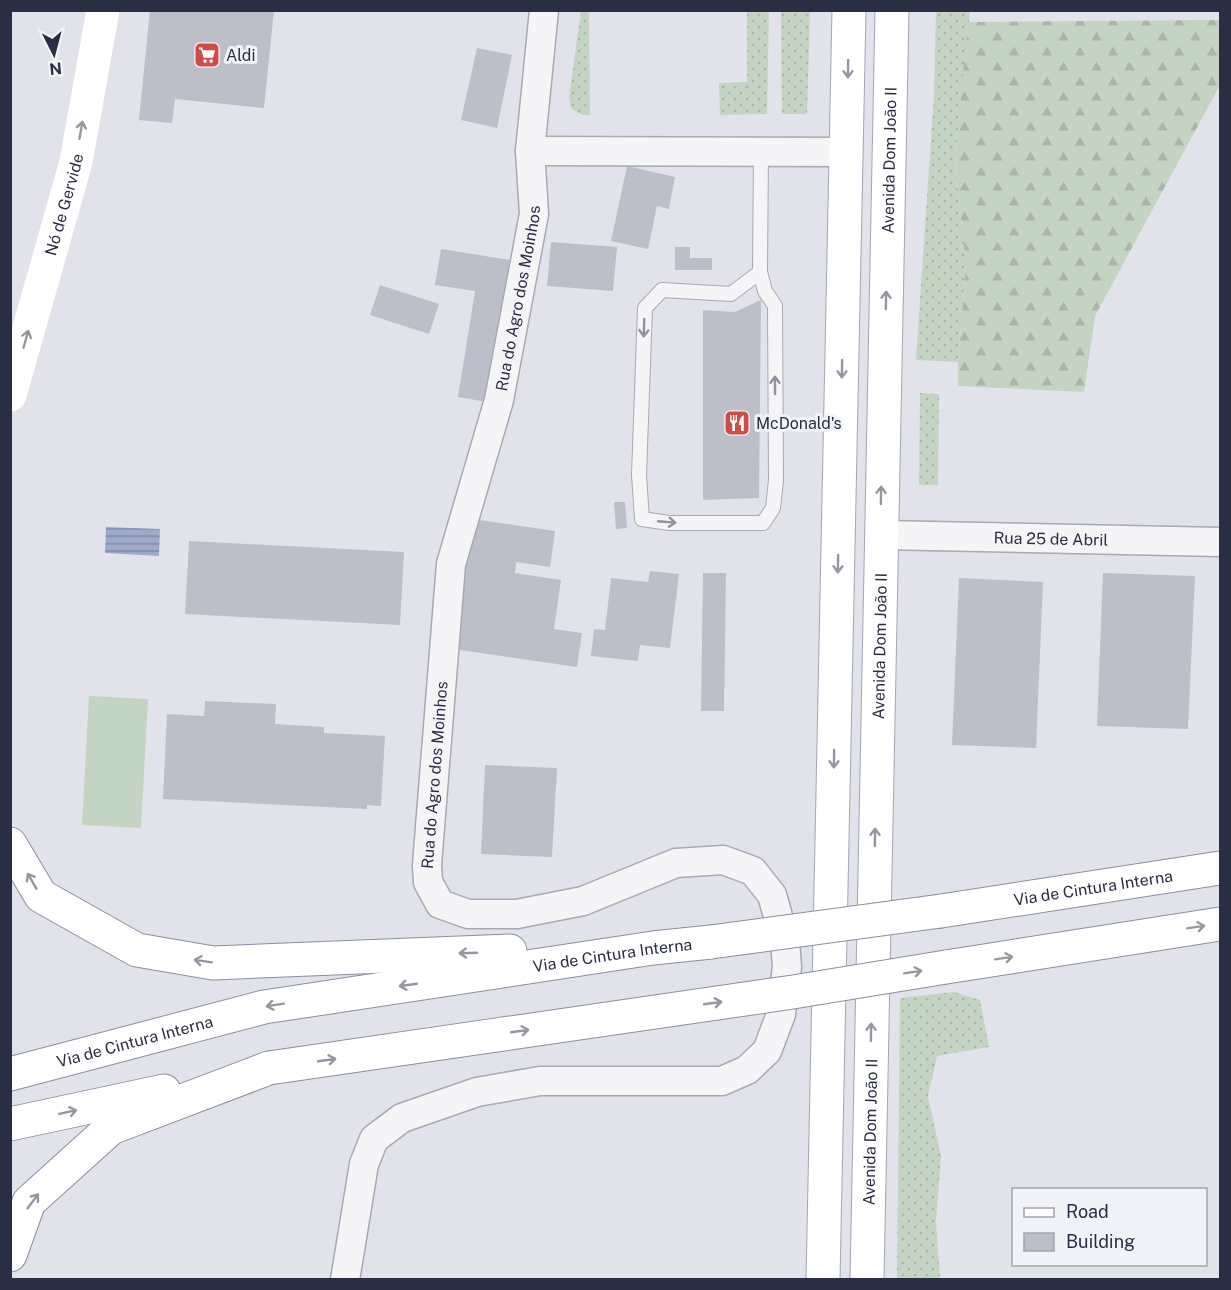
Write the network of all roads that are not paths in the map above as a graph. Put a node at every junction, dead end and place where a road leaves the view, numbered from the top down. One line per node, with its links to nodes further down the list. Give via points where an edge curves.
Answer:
1 (103, 10): 9 (main road, Nó de Gervide, one-way to 1, via 76,162)
2 (544, 10): 6 (street, Rua do Agro dos Moinhos)
3 (849, 10): 7 (main road, one-way to 7)
4 (892, 10): 10 (main road, Avenida Dom João II, one-way to 4)
5 (761, 150): 6 (street); 7 (street); 8 (lane)
6 (530, 151): 20 (street, Rua do Agro dos Moinhos, via 534,214 499,400 451,564 428,882 440,904 468,914 517,914 583,901 676,863 723,860 753,871 772,895 785,941 787,967 781,1014 766,1050 747,1070 722,1081 540,1081 477,1092 402,1118 374,1139 364,1164)
7 (847, 152): 21 (main road, one-way to 21)
8 (759, 272): 8 (lane, one-way to 8, via 731,294 662,290 645,308 639,475 642,519 669,523 763,523 773,508 774,306)
9 (10, 395)
10 (881, 535): 11 (street, Rua 25 de Abril); 22 (main road, Avenida Dom João II, one-way to 10)
11 (1221, 542)
12 (10, 844): 15 (main road, one-way to 12, via 213,963 137,950 41,896)
13 (1221, 867): 15 (main road, Via de Cintura Interna, bridge, via 941,910)
14 (1221, 924): 16 (main road, one-way to 14, bridge, via 794,992)
15 (653, 948): 17 (main road, Via de Cintura Interna, one-way to 17, via 264,1007)
16 (269, 1068): 18 (main road, one-way to 16); 19 (main road, one-way to 16, via 29,1202 111,1128)
17 (10, 1074)
18 (10, 1124)
19 (10, 1255)
20 (345, 1280)
21 (824, 1280)
22 (867, 1280)

